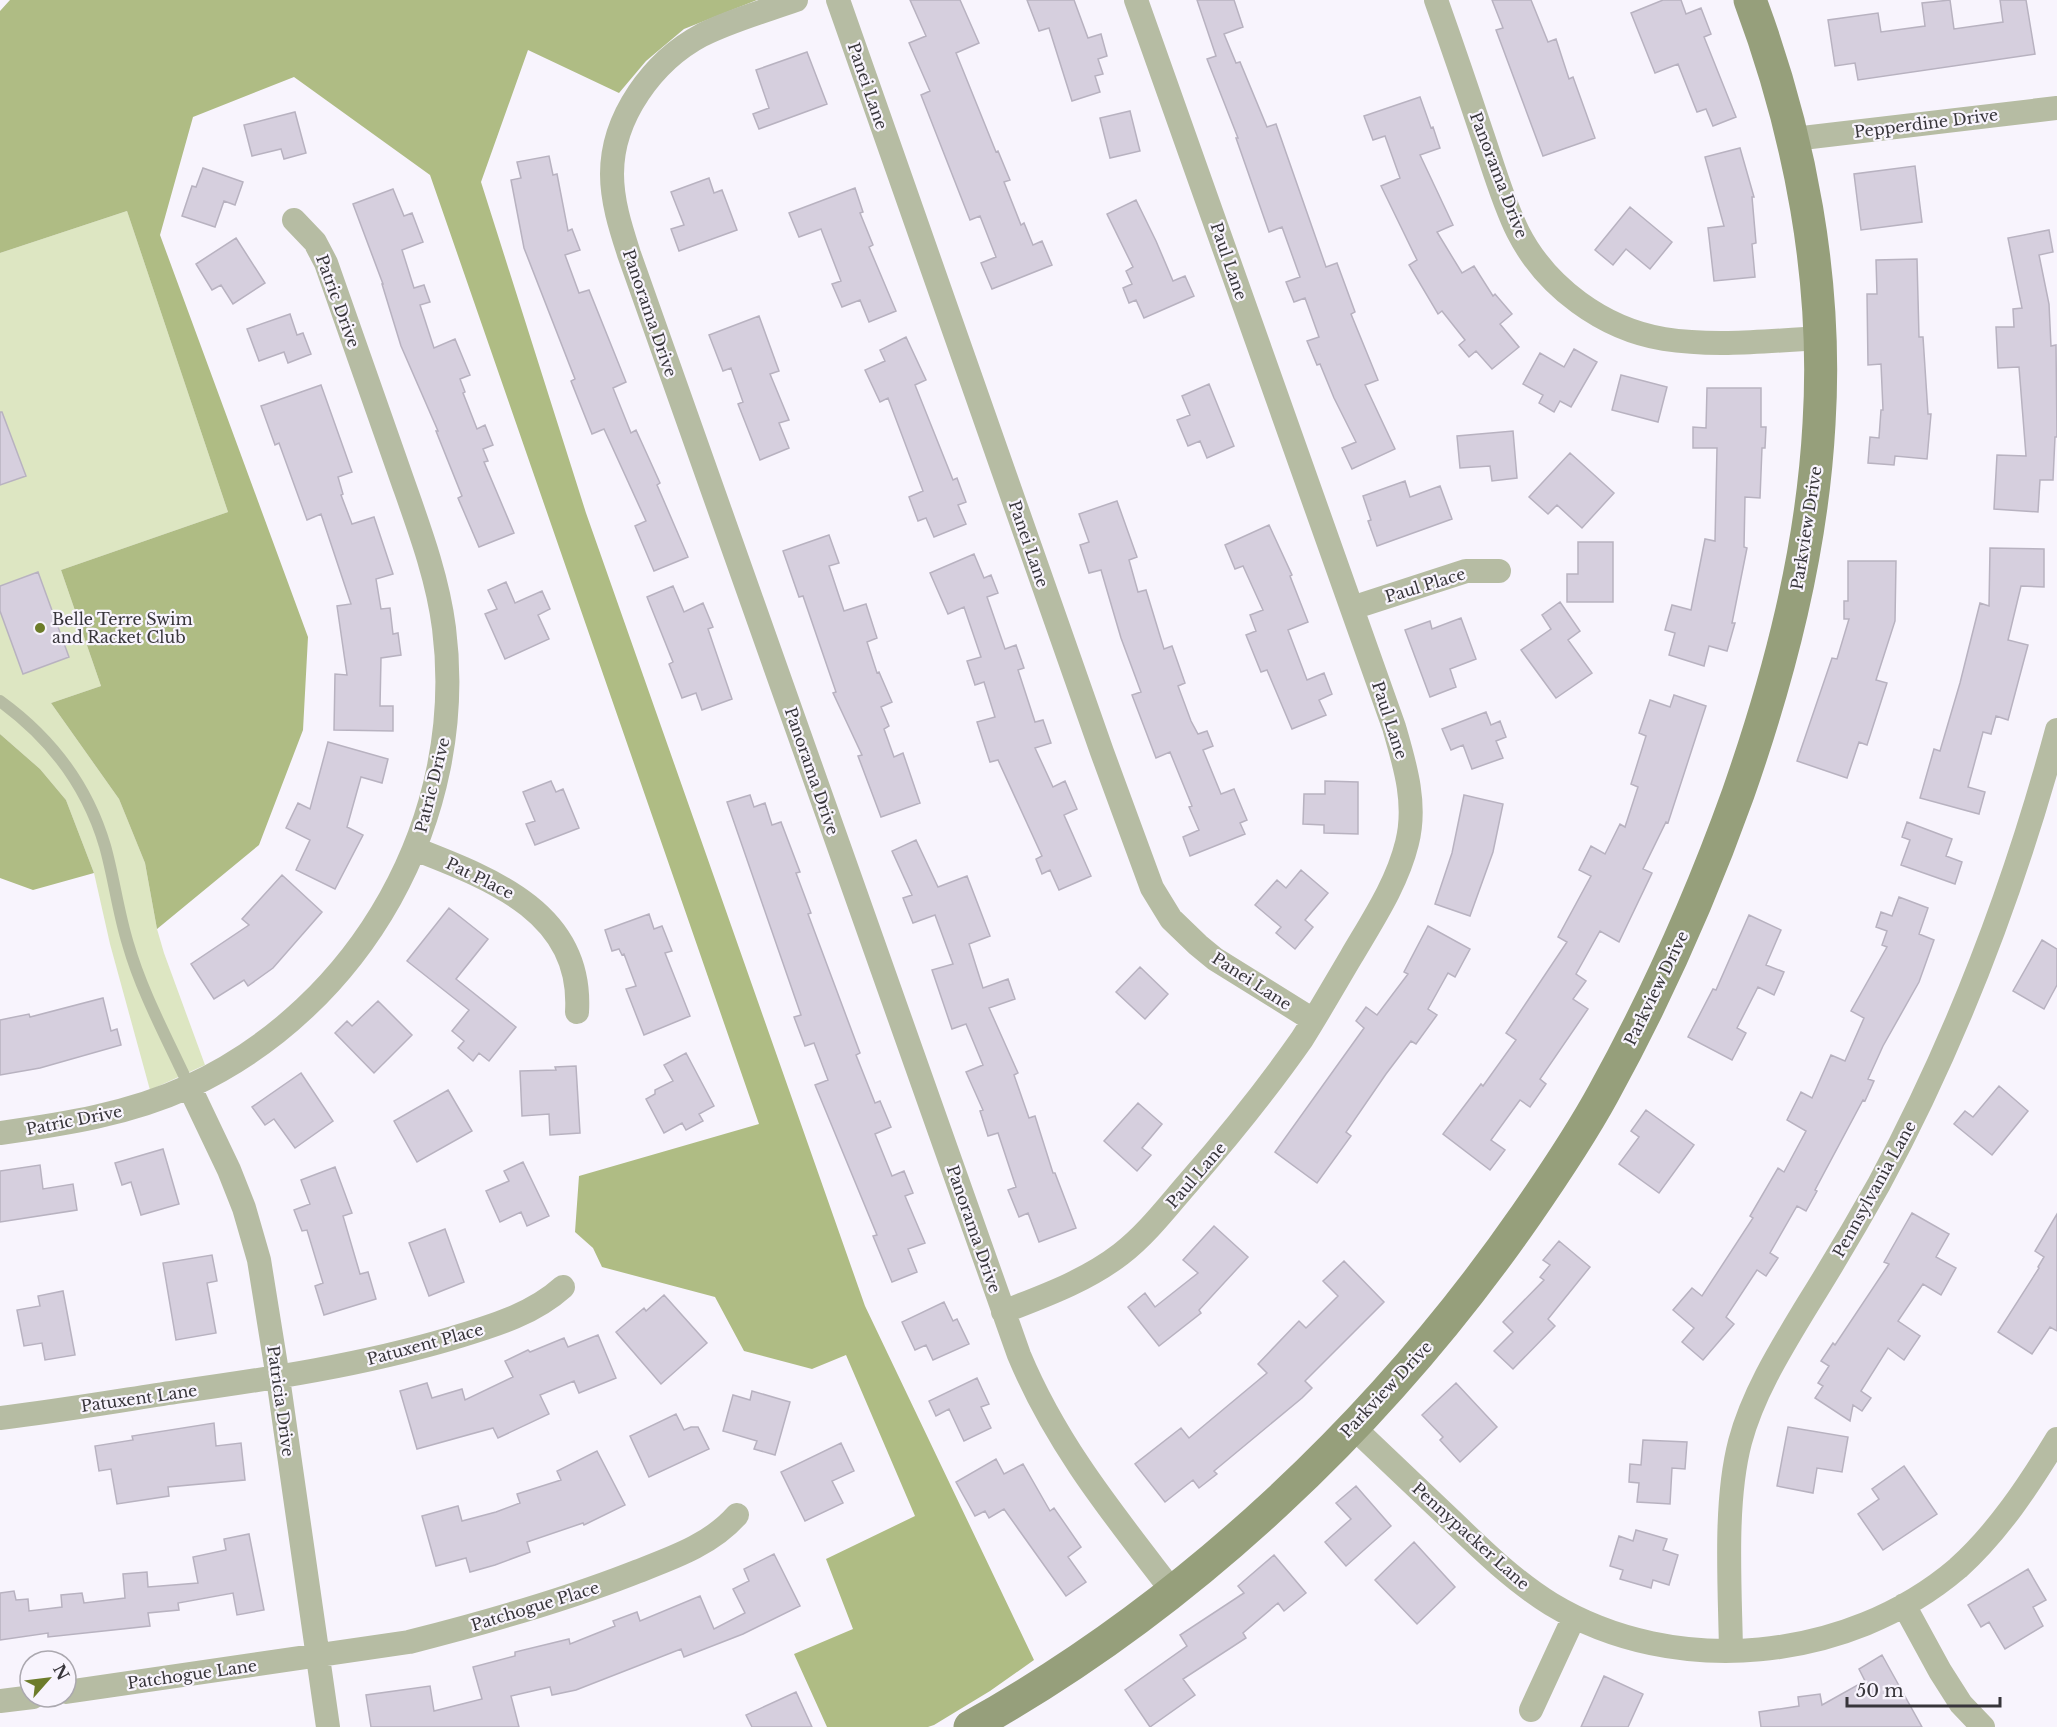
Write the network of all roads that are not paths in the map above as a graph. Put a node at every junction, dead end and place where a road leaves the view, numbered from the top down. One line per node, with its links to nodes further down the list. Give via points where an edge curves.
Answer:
1 (796, 0): 20 (street, Panorama Drive, via 700,36 656,71 642,87 623,123 614,157 614,191 633,266)
2 (838, 0): 16 (street, Panei Lane, via 1152,888 1171,919 1215,959)
3 (1136, 0): 11 (street, Paul Lane)
4 (1436, 0): 9 (street, Panorama Drive, via 1518,232 1547,274 1572,297 1607,320 1665,339 1706,342)
5 (1750, 0): 7 (street, Parkview Drive)
6 (2057, 108): 7 (street, Pepperdine Drive)
7 (1794, 139): 9 (street, Parkview Drive, via 1809,226)
8 (294, 220): 14 (street, Patric Drive, via 315,242 326,263 415,516 441,606 448,677 445,730 438,776)
9 (1819, 338): 23 (street, Parkview Drive, via 1820,421 1802,569 1760,729 1716,857 1661,982 1602,1097 1548,1183 1489,1268 1424,1349)
10 (1499, 571): 11 (street, Paul Place, via 1466,571)
11 (1352, 608): 16 (street, Paul Lane, via 1400,747 1409,787 1410,823 1393,881)
12 (0, 701): 17 (lane, via 53,747 83,791 105,847 135,965)
13 (2057, 730): 29 (street, Pennsylvania Lane, via 2000,910 1931,1080 1868,1203 1785,1342 1746,1421 1732,1491)
14 (415, 849): 15 (street, Pat Place, via 486,878 541,916 571,962 578,986); 17 (street, Patric Drive, via 378,920 326,987 272,1037)
15 (578, 1012)
16 (1313, 1020): 20 (street, Paul Lane, via 1237,1127 1135,1242 1091,1274)
17 (189, 1086): 18 (street, Patric Drive, via 96,1118); 21 (street, Patricia Drive, via 229,1170 253,1236)
18 (0, 1133)
19 (563, 1287): 21 (street, Patuxent Place, via 523,1315 472,1333 387,1356)
20 (1003, 1312): 26 (street, Panorama Drive, via 1032,1386 1062,1442)
21 (278, 1378): 22 (street, Patuxent Lane); 30 (street, Patricia Drive)
22 (0, 1418)
23 (1352, 1426): 26 (street, Parkview Drive, via 1265,1515); 28 (street, Pennypacker Lane, via 1501,1567 1533,1593)
24 (2057, 1440): 27 (street, Pennypacker Lane, via 1987,1539 1942,1581)
25 (737, 1515): 30 (street, Patchogue Place, via 705,1543 585,1592 420,1639)
26 (1173, 1592): 36 (street, Parkview Drive, via 1088,1653)
27 (1904, 1605): 29 (street, Pennypacker Lane, via 1824,1637 1777,1648); 37 (street, via 1961,1704)
28 (1574, 1617): 29 (street, Pennypacker Lane, via 1635,1640); 34 (street)
29 (1731, 1651)
30 (318, 1656): 31 (street, Patchogue Lane); 35 (street, Patricia Drive)
31 (78, 1690)
32 (18, 1699): 33 (street)
33 (0, 1701)
34 (1532, 1710)
35 (328, 1727)
36 (970, 1727)
37 (1983, 1727)

